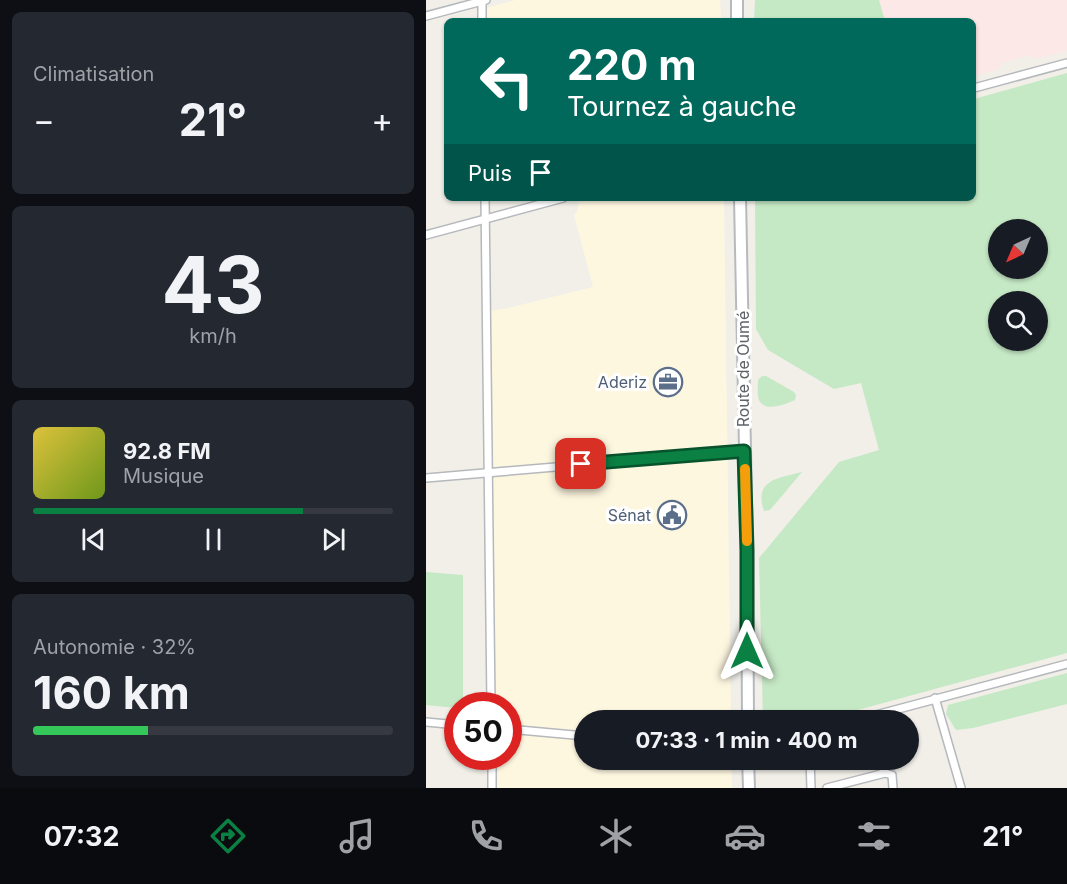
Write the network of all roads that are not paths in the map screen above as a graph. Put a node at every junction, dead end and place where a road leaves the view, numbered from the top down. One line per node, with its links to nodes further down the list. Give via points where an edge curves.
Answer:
1 (737, 0): 5 (main road)
2 (484, 1): 3 (street); 4 (street)
3 (426, 16)
4 (482, 18)
5 (737, 18)
6 (1067, 63): 7 (street)
7 (976, 87)
8 (485, 201): 11 (street)
9 (551, 201): 11 (street)
10 (740, 201): 13 (main road, Route de Oumé)
11 (486, 218): 12 (street); 14 (street)
12 (426, 235)
13 (744, 451): 14 (street); 19 (main road, Route de Oumé)
14 (488, 471): 15 (street); 17 (street)
15 (426, 478)
16 (1067, 664): 18 (street)
17 (491, 692)
18 (935, 698): 20 (street); 35 (street)
19 (748, 710)
20 (892, 710)
21 (426, 722): 22 (street)
22 (444, 724)
23 (522, 730): 24 (street)
24 (574, 735)
25 (492, 770): 30 (street)
26 (748, 770): 31 (main road)
27 (810, 770): 32 (street)
28 (883, 770): 29 (street)
29 (885, 773): 33 (street); 34 (street, via 892,775)
30 (492, 788)
31 (749, 788)
32 (811, 788)
33 (827, 788)
34 (893, 788)
35 (961, 788)

